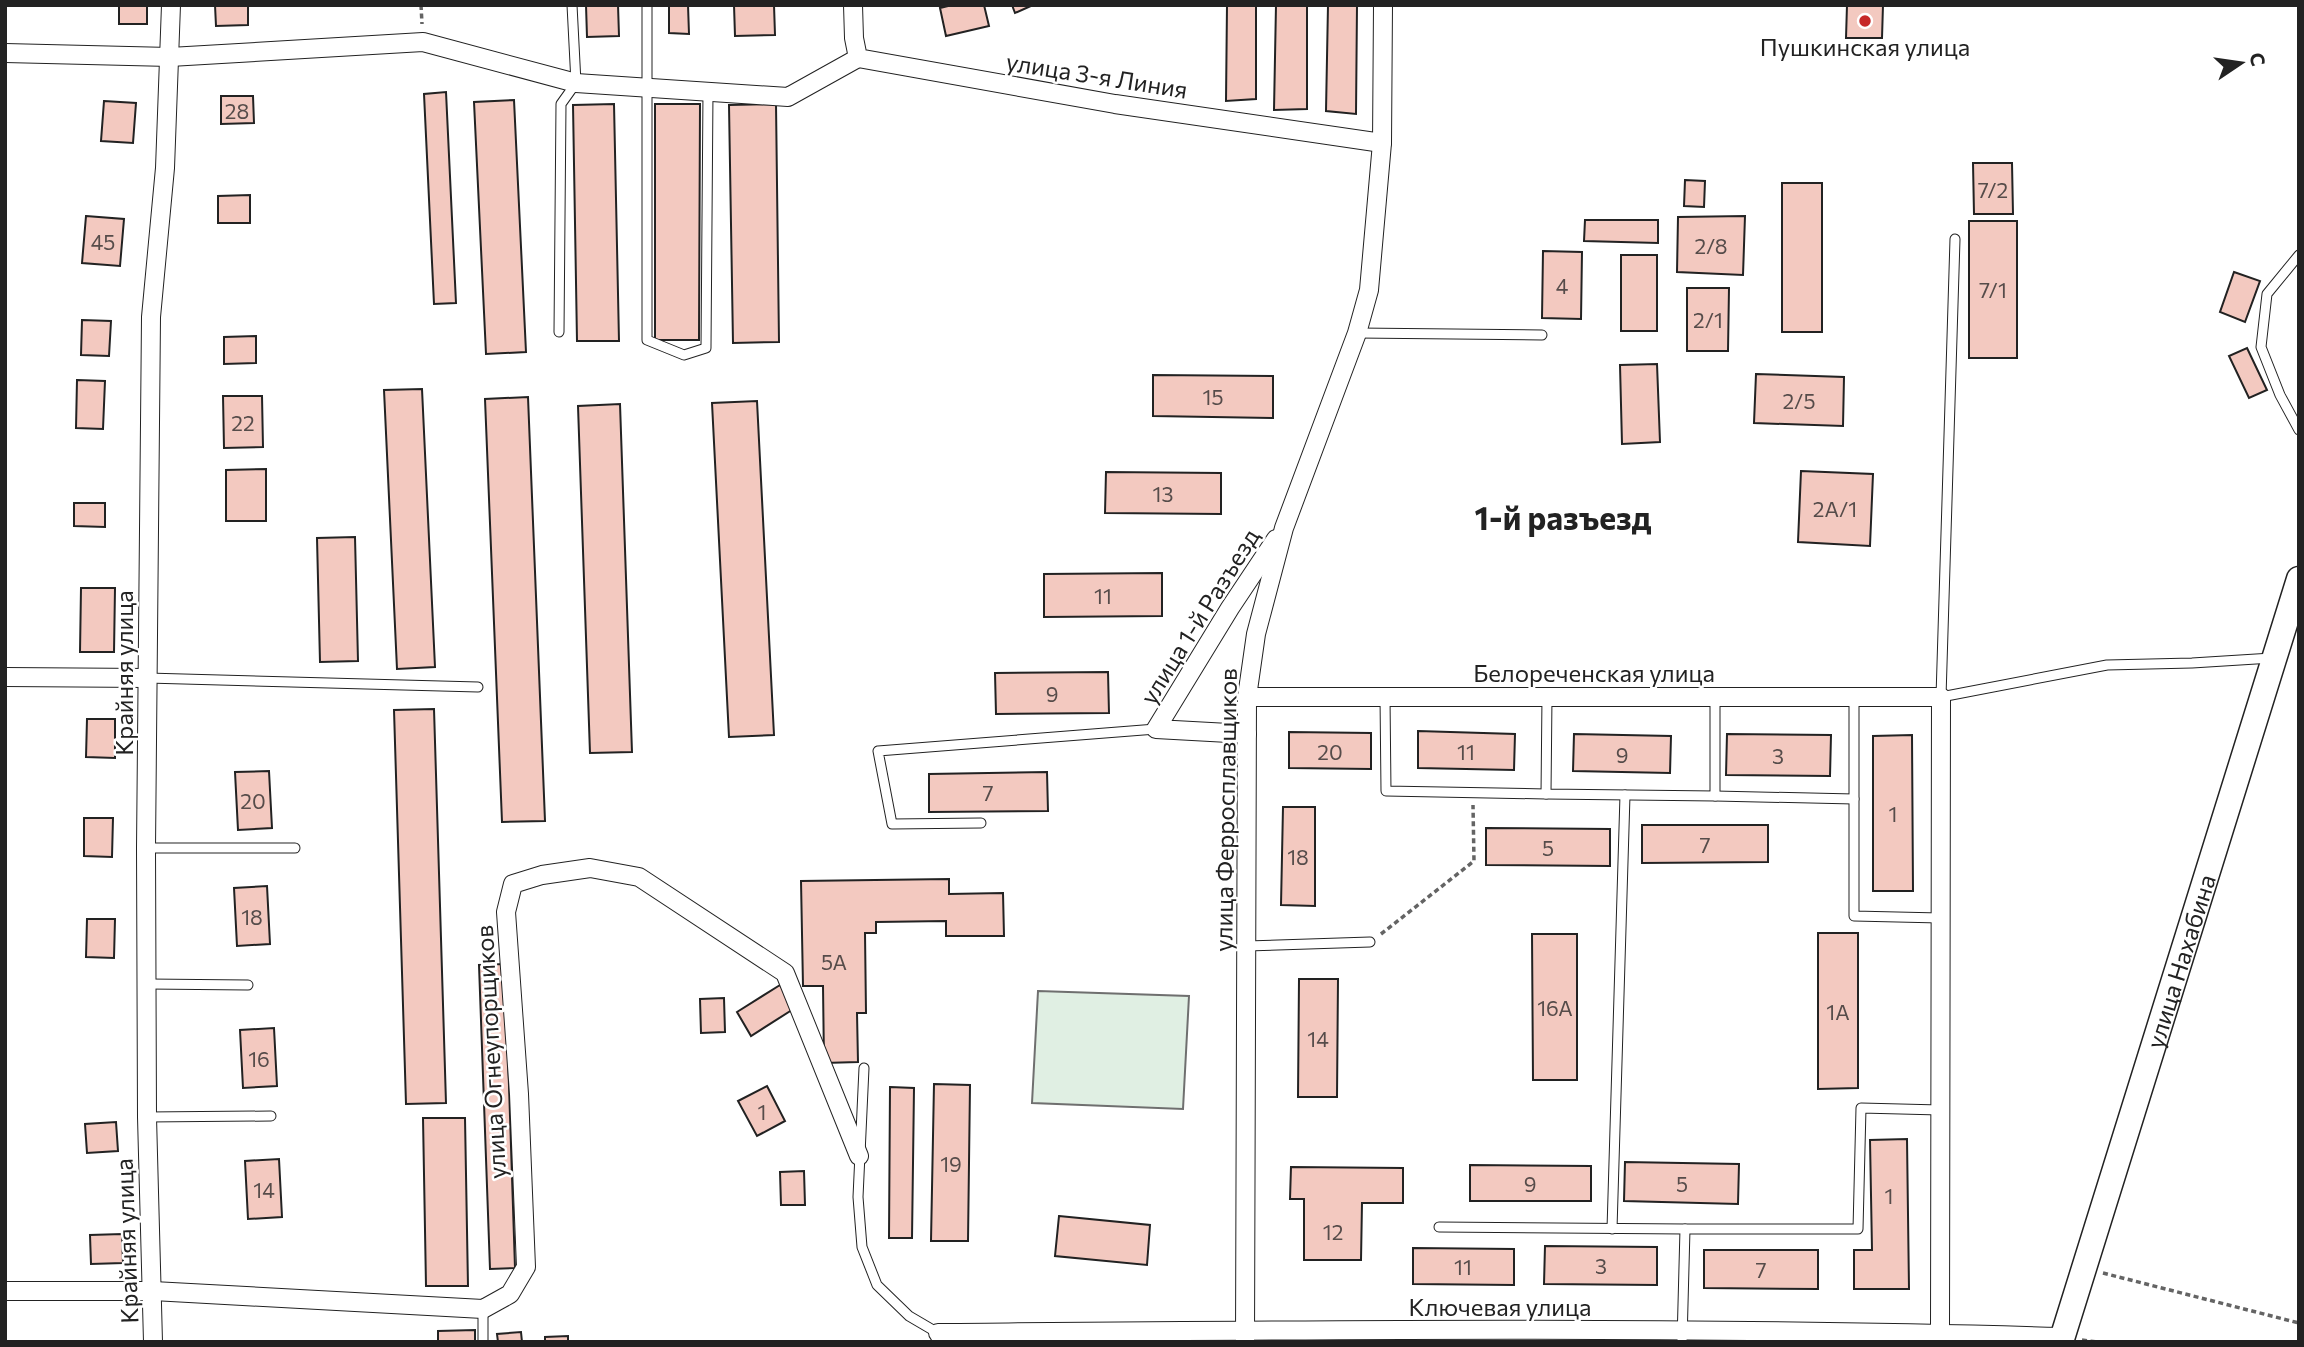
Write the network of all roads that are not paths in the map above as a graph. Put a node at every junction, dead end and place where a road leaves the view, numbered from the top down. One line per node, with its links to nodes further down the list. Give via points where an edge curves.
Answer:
1 (171, 5): 7 (street, Крайняя улица)
2 (572, 5): 9 (lane)
3 (647, 5): 10 (lane)
4 (853, 5): 8 (street)
5 (1383, 5): 12 (street, улица Ферросплавщиков)
6 (5, 53): 7 (street)
7 (170, 57): 9 (street, via 423,42); 24 (street, Крайняя улица, via 165,168 150,317)
8 (858, 58): 11 (street, via 788,97); 12 (street, улица 3-я Линия, via 1115,104)
9 (576, 83): 10 (street); 15 (lane, via 561,104)
10 (647, 88): 11 (street); 11 (lane, via 647,340 684,355 706,348)
11 (708, 92)
12 (1382, 143): 16 (street, улица Ферросплавщиков, via 1369,290)
13 (1955, 239): 31 (lane)
14 (2299, 255): 18 (lane, via 2267,294 2261,347)
15 (559, 332)
16 (1357, 333): 17 (lane); 19 (street, улица Ферросплавщиков)
17 (1542, 335)
18 (2299, 430)
19 (1284, 528): 26 (street, улица Ферросплавщиков, via 1256,634); 32 (street, улица 1-й Разъезд)
20 (2299, 579): 21 (main road, улица Нахабина)
21 (2293, 613): 22 (main road, улица Нахабина)
22 (2274, 658): 31 (lane, via 2107,666); 61 (main road, улица Нахабина)
23 (5, 677): 24 (street)
24 (147, 678): 25 (lane); 39 (street, Крайняя улица)
25 (478, 687)
26 (1247, 696): 27 (street, Белореченская улица); 33 (street, улица Ферросплавщиков)
27 (1385, 697): 28 (street, Белореченская улица); 34 (lane, via 1385,791)
28 (1547, 697): 29 (street, Белореченская улица); 34 (lane)
29 (1715, 697): 30 (street, Белореченская улица); 36 (lane)
30 (1854, 697): 31 (street, Белореченская улица); 37 (lane)
31 (1941, 697): 41 (street)
32 (1156, 729): 33 (street); 38 (lane, via 878,751 892,824)
33 (1247, 734): 43 (street, улица Ферросплавщиков)
34 (1546, 793): 35 (lane)
35 (1625, 795): 36 (lane); 52 (lane)
36 (1715, 796): 37 (lane)
37 (1854, 799): 41 (lane, via 1854,916)
38 (981, 823)
39 (146, 848): 40 (lane); 44 (street, Крайняя улица)
40 (295, 848)
41 (1940, 918): 47 (street)
42 (1370, 942): 43 (lane)
43 (1246, 946): 58 (street, улица Ферросплавщиков)
44 (148, 984): 45 (lane); 49 (street, Крайняя улица)
45 (248, 985)
46 (864, 1068): 50 (lane)
47 (1940, 1110): 53 (lane, via 1861,1108 1858,1229); 57 (street)
48 (271, 1116): 49 (lane)
49 (147, 1117): 55 (street, Крайняя улица)
50 (859, 1157): 56 (street, улица Огнеупорщиков, via 785,973 639,877 590,868 513,884 506,912 526,1268 510,1294); 60 (lane, via 862,1247 877,1285)
51 (1439, 1227): 52 (lane)
52 (1612, 1229): 53 (lane)
53 (1685, 1229): 59 (lane)
54 (5, 1291): 55 (street)
55 (153, 1291): 56 (street); 62 (street, Крайняя улица)
56 (483, 1309): 63 (lane)
57 (1940, 1334): 59 (street, Ключевая улица); 61 (street, Ключевая улица)
58 (1245, 1336): 59 (street, Ключевая улица); 60 (street, Ключевая улица)
59 (1682, 1336)
60 (937, 1338)
61 (2062, 1340)
62 (153, 1342)
63 (484, 1342)

